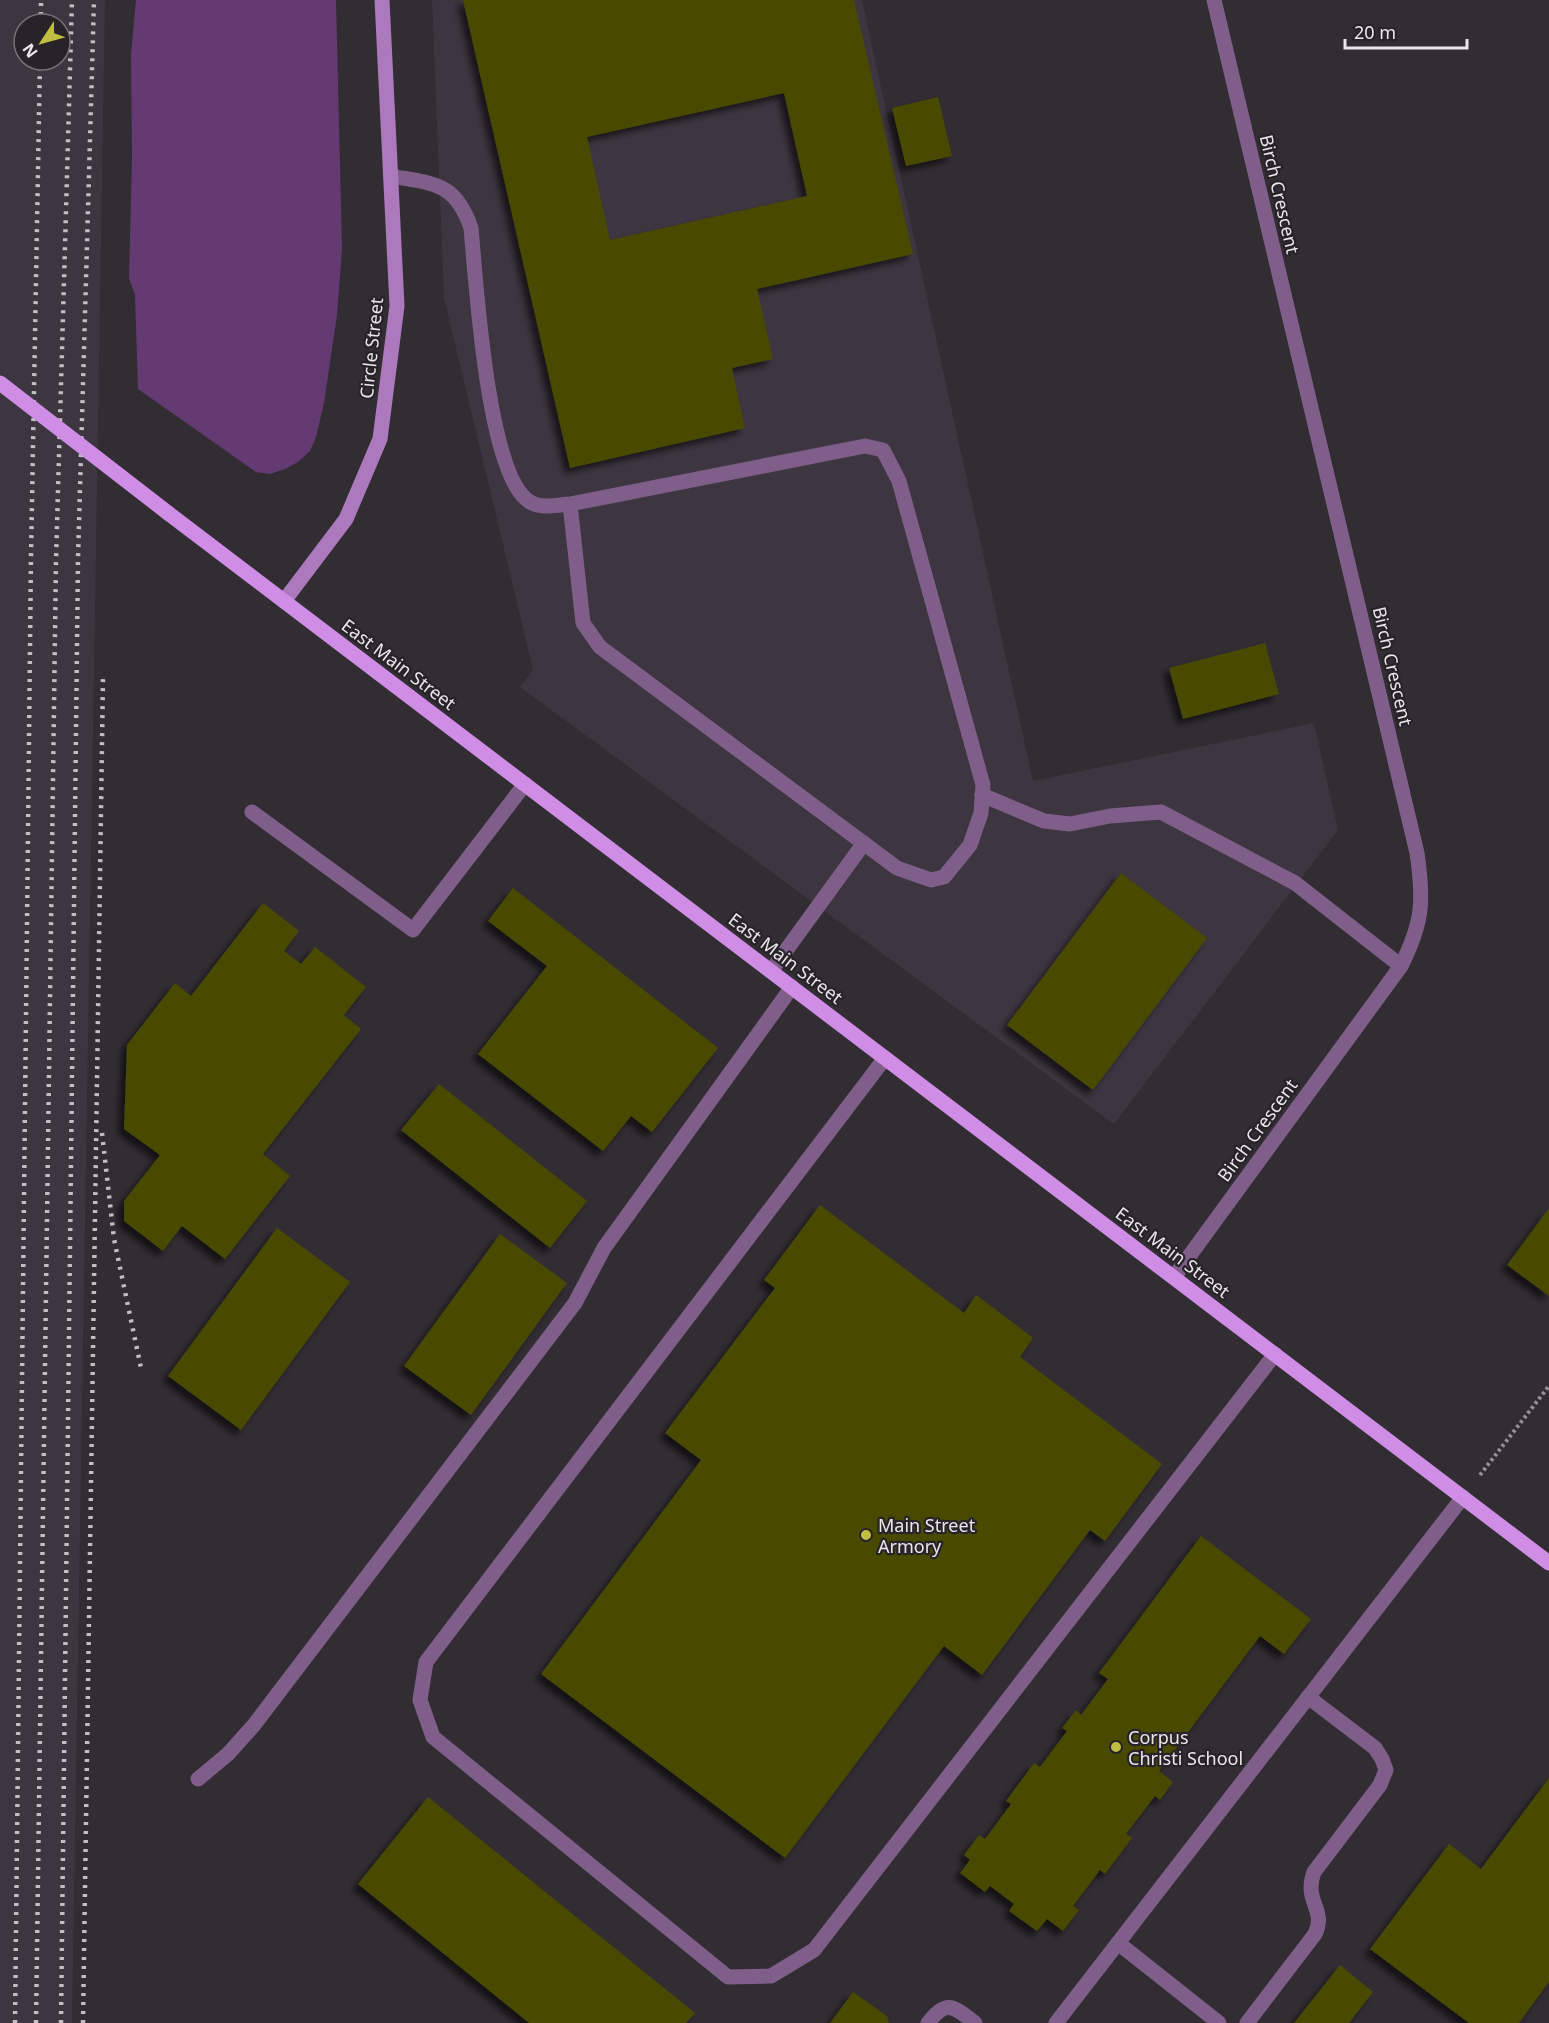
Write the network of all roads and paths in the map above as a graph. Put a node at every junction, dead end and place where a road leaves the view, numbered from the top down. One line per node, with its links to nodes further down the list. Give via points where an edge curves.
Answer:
1 (382, 0): 3 (main road, Circle Street)
2 (1214, 0): 11 (street, Birch Crescent, via 1418,853 1420,920)
3 (391, 176): 5 (street, via 439,184 466,213 471,228 484,359 497,432 510,476 525,499 539,507); 6 (main road, Circle Street, via 397,306 380,439 346,519)
4 (0, 383): 6 (main road, East Main Street, bridge)
5 (570, 504): 8 (street, via 865,446 883,450 899,481 983,785); 10 (street, via 583,623 600,647)
6 (284, 600): 7 (main road, East Main Street)
7 (525, 784): 9 (street, via 413,930); 12 (main road, East Main Street)
8 (982, 795): 10 (street, via 981,813 970,845 944,877 931,880 897,868); 11 (street, via 1044,820 1071,824 1161,812 1295,883)
9 (252, 812)
10 (864, 843): 12 (street)
11 (1401, 966): 15 (street, Birch Crescent)
12 (771, 971): 13 (main road, East Main Street)
13 (792, 987): 14 (main road, East Main Street); 21 (street, via 603,1248 575,1304 254,1725)
14 (885, 1058): 15 (main road, East Main Street); 16 (street, via 426,1662 420,1700 433,1737 728,1977 771,1976 814,1950)
15 (1174, 1277): 16 (main road, East Main Street)
16 (1275, 1354): 18 (main road, East Main Street)
17 (1549, 1386): 18 (path)
18 (1463, 1497): 19 (main road, East Main Street); 20 (street)
19 (1549, 1563)
20 (1308, 1697): 22 (street); 27 (street, via 1375,1749 1386,1770 1380,1785 1314,1872 1310,1892 1320,1924 1315,1934)
21 (198, 1779)
22 (1118, 1943): 25 (street); 26 (street)
23 (928, 2023): 24 (street, via 938,2010 948,2007)
24 (975, 2023)
25 (1056, 2023)
26 (1218, 2023)
27 (1247, 2023)

